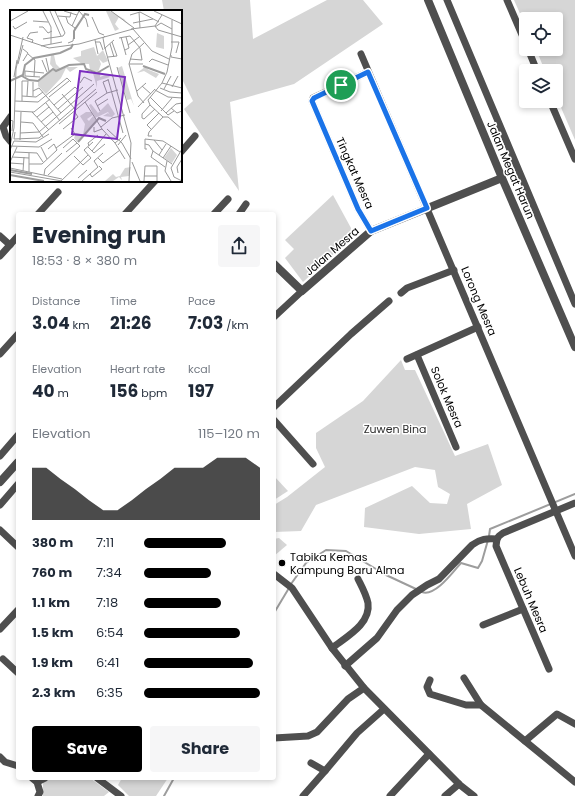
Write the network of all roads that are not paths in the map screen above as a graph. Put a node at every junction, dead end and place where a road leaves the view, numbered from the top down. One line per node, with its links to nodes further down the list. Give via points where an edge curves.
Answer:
1 (428, 0): 13 (street, Jalan Megat Harun)
2 (447, 0): 33 (street, Jalan Megat Harun)
3 (507, 0): 4 (street)
4 (519, 28)
5 (361, 54): 6 (street, Lorong Mesra)
6 (368, 72): 18 (street, Lorong Mesra); 23 (street, Tingkat Mesra, via 312,101 358,209)
7 (553, 108): 12 (street)
8 (10, 117): 10 (street, via 3,127)
9 (195, 136): 11 (street)
10 (10, 141)
11 (182, 151)
12 (575, 160)
13 (502, 178): 18 (street, Jalan Mesra); 37 (street, Jalan Megat Harun)
14 (154, 182): 20 (street)
15 (58, 192): 19 (street)
16 (228, 199): 21 (street)
17 (246, 204): 22 (street)
18 (427, 208): 23 (street, Jalan Mesra); 29 (street, Lorong Mesra)
19 (40, 212)
20 (127, 212)
21 (216, 212)
22 (240, 212)
23 (371, 231): 30 (street, Jalan Mesra)
24 (0, 236): 26 (street)
25 (16, 238): 26 (street)
26 (10, 245): 27 (street)
27 (0, 256)
28 (276, 266): 30 (street)
29 (454, 270): 31 (street, via 407,288); 35 (street, Lorong Mesra)
30 (302, 291): 34 (street, Jalan Mesra)
31 (401, 293)
32 (389, 301): 41 (street)
33 (575, 304)
34 (276, 315)
35 (478, 328): 39 (street); 52 (street, Lorong Mesra)
36 (16, 336): 38 (street)
37 (575, 347)
38 (0, 354)
39 (417, 355): 40 (street); 44 (street, Solok Mesra)
40 (407, 360)
41 (276, 405)
42 (276, 422): 47 (street)
43 (16, 437): 45 (street)
44 (456, 447)
45 (0, 456)
46 (16, 464): 48 (street)
47 (313, 464)
48 (1, 480)
49 (16, 486): 51 (street)
50 (575, 503): 52 (street)
51 (0, 505)
52 (555, 508): 54 (street); 56 (street, Lorong Mesra)
53 (0, 530): 55 (street)
54 (490, 539): 59 (street, Lebuh Mesra, via 496,546); 65 (street, via 472,545 439,579 415,593 397,610 377,638)
55 (16, 544)
56 (575, 556)
57 (276, 575): 63 (street, via 292,588)
58 (358, 579): 63 (street, via 368,604 366,616 359,627)
59 (524, 609): 61 (street); 66 (street, Lebuh Mesra)
60 (16, 612): 62 (street)
61 (483, 625)
62 (0, 629)
63 (332, 648): 65 (street)
64 (2, 659): 67 (street)
65 (344, 666): 70 (street)
66 (550, 669)
67 (16, 671)
68 (464, 678): 71 (street)
69 (430, 680): 71 (street, via 427,687 430,694 466,705)
70 (364, 688): 72 (street); 74 (street, via 348,699 317,732 308,736)
71 (481, 705): 75 (street)
72 (384, 709): 76 (street); 80 (street, via 357,733)
73 (575, 724): 75 (street, via 557,714)
74 (276, 738)
75 (525, 741): 83 (street)
76 (429, 754): 84 (street); 88 (street)
77 (0, 757): 79 (street, via 5,762)
78 (311, 763): 80 (street)
79 (16, 765)
80 (325, 772): 87 (street)
81 (34, 780): 85 (street, via 40,792)
82 (100, 780): 86 (street)
83 (575, 782)
84 (459, 784): 89 (street); 90 (street)
85 (38, 796)
86 (121, 796)
87 (303, 796)
88 (390, 796)
89 (445, 796)
90 (474, 796)

